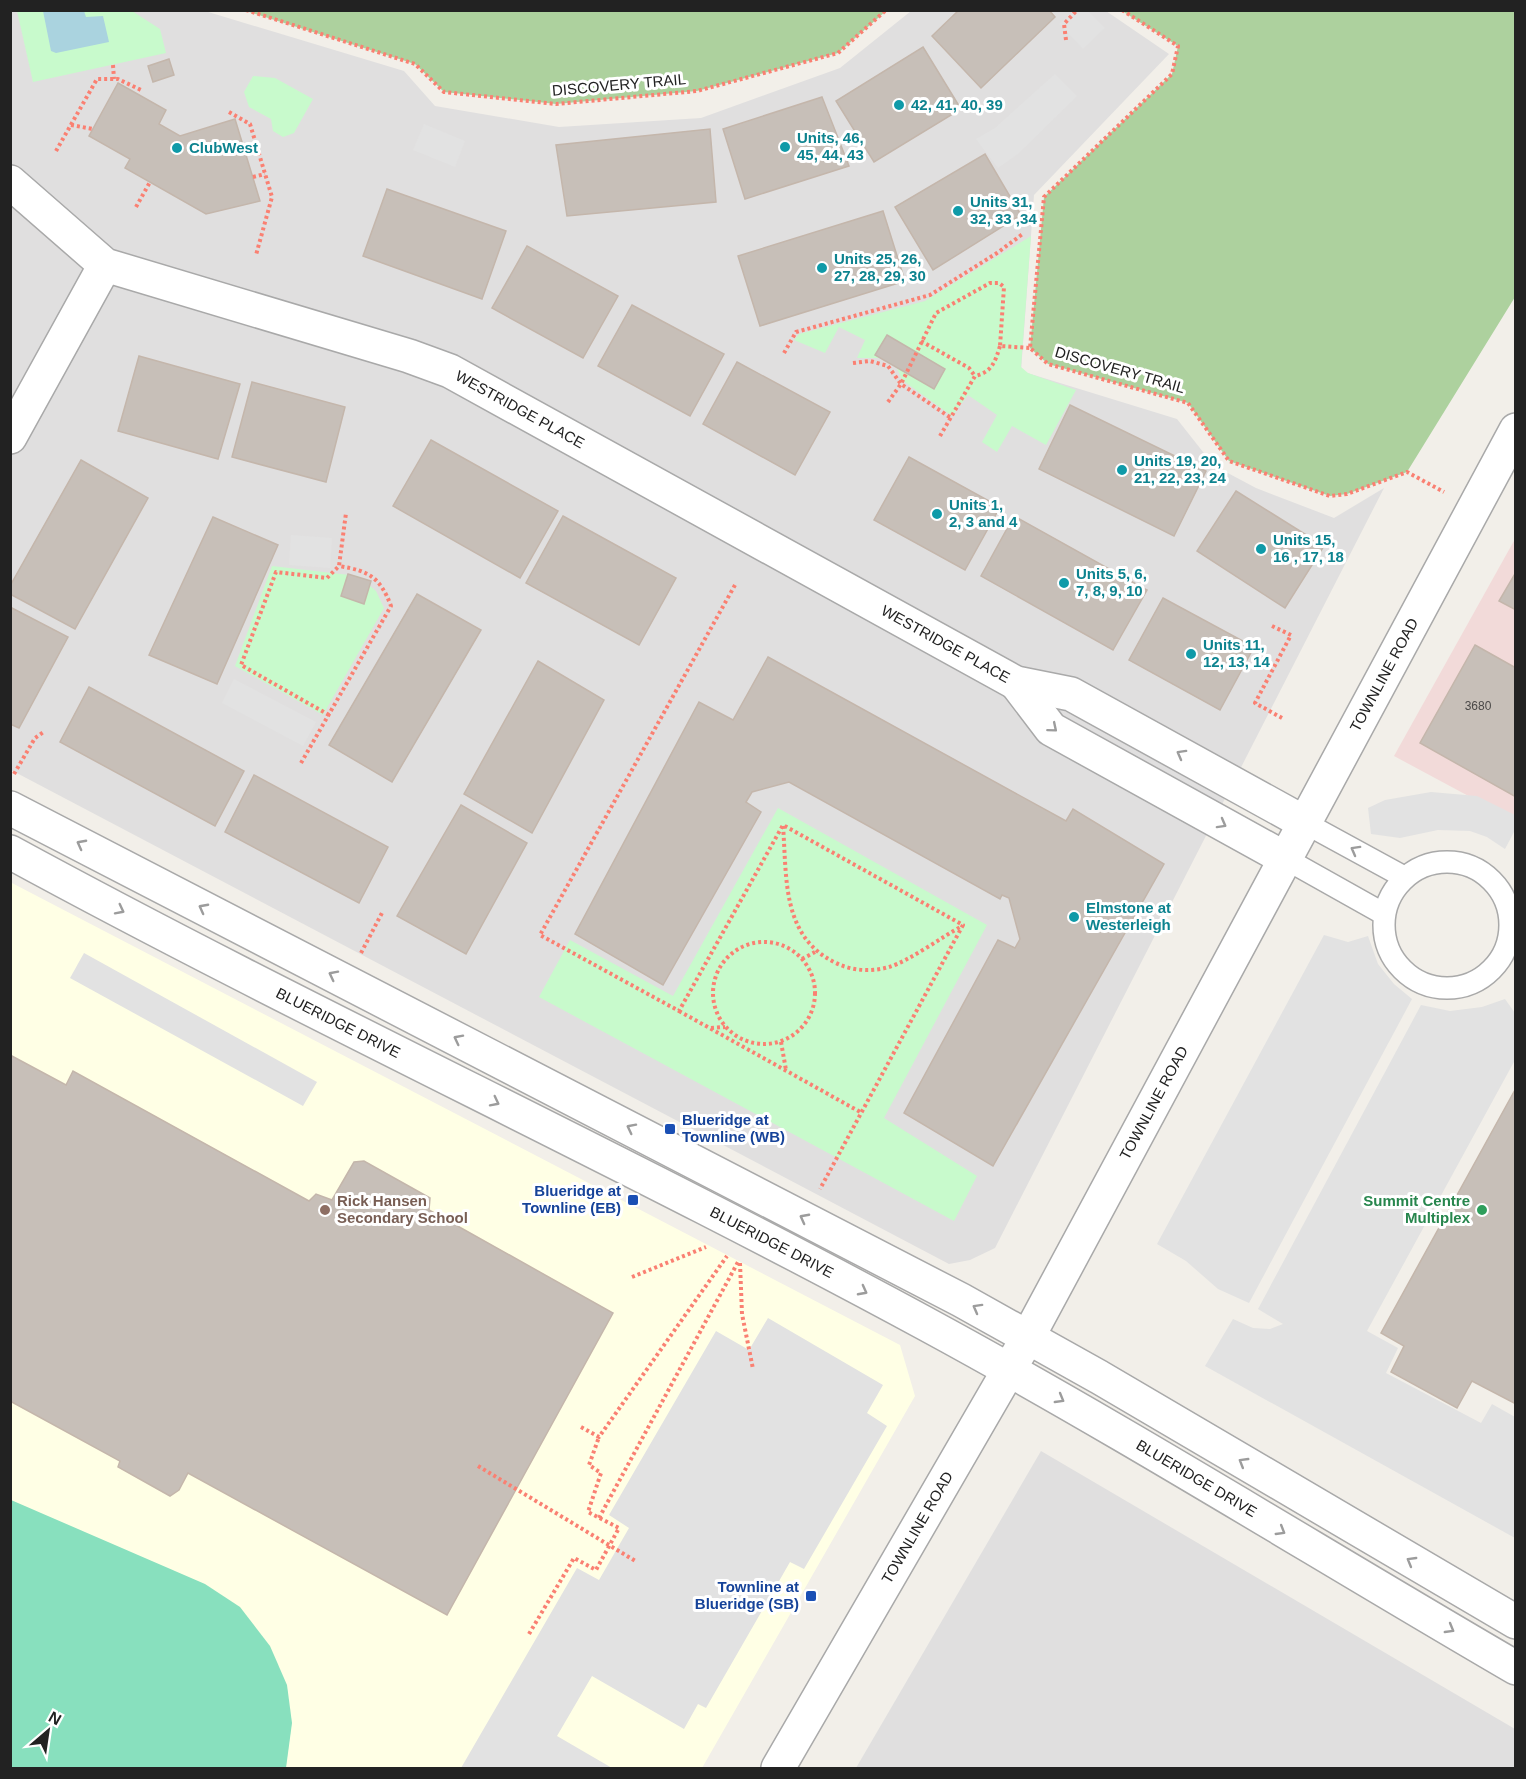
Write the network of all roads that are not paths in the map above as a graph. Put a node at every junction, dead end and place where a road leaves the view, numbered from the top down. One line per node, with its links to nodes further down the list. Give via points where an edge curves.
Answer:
1 (10, 182): 2 (street, WESTRIDGE PLACE)
2 (105, 266): 4 (street); 5 (street, WESTRIDGE PLACE, via 450,371)
3 (1515, 430): 7 (street, TOWNLINE ROAD)
4 (10, 437)
5 (1016, 683): 7 (street, WESTRIDGE PLACE, one-way to 5, via 1071,694); 9 (street, WESTRIDGE PLACE, one-way to 9, via 1052,729)
6 (12, 792): 12 (street, one-way to 6)
7 (1305, 823): 9 (street, TOWNLINE ROAD); 10 (lane, one-way to 7)
8 (10, 852): 13 (street, BLUERIDGE DRIVE, one-way to 13, via 754,1233)
9 (1286, 860): 11 (lane); 12 (street, TOWNLINE ROAD)
10 (1404, 877): 11 (lane, via 1391,894); 11 (lane, via 1422,866 1443,861 1464,864 1484,873 1499,888 1508,908 1510,929 1505,950 1495,967 1479,980 1460,987 1439,988 1419,982 1396,962 1384,934)
11 (1384, 914)
12 (1028, 1337): 13 (street, TOWNLINE ROAD); 14 (street, one-way to 12)
13 (1009, 1370): 15 (street, BLUERIDGE DRIVE, one-way to 15); 16 (street, TOWNLINE ROAD)
14 (1515, 1623)
15 (1515, 1668)
16 (778, 1768)

